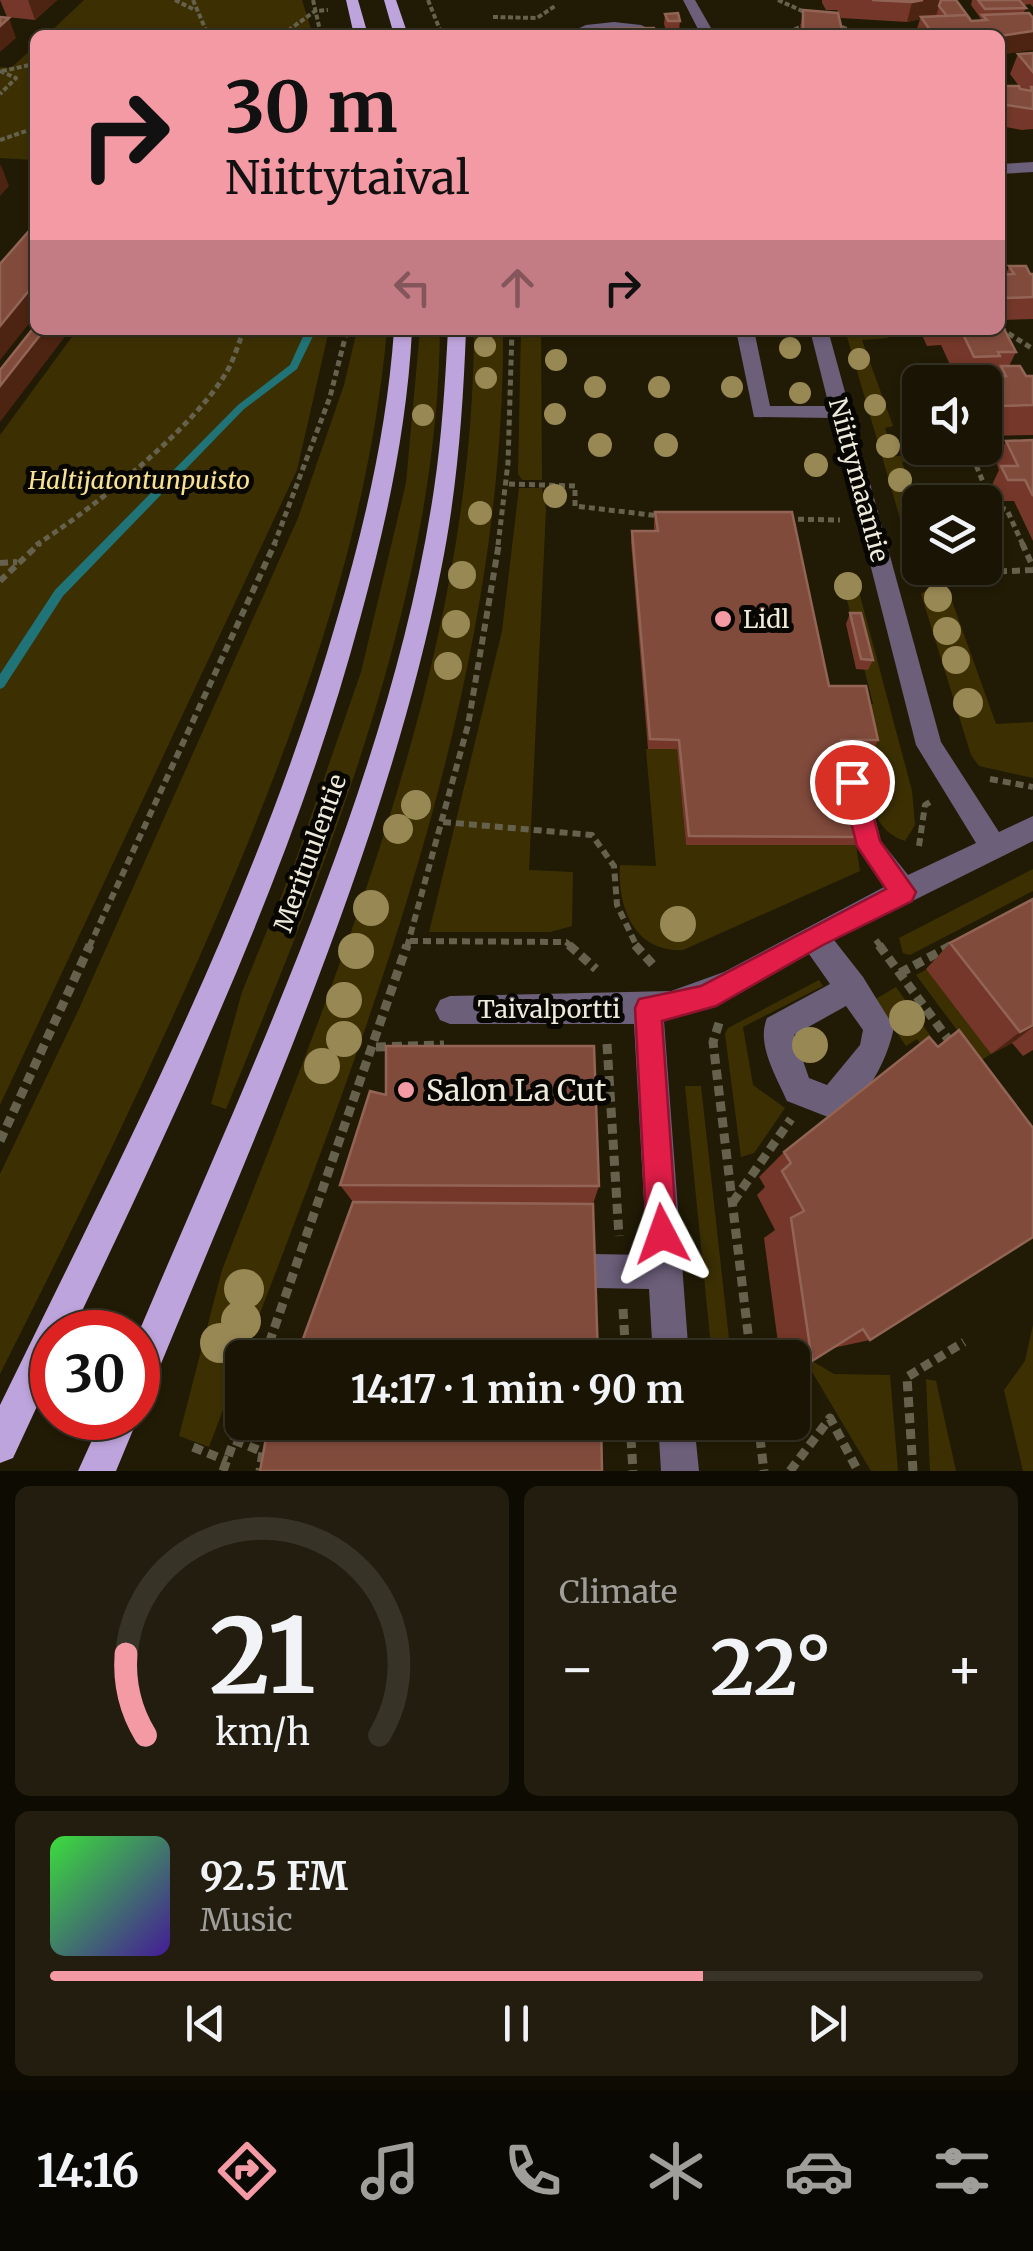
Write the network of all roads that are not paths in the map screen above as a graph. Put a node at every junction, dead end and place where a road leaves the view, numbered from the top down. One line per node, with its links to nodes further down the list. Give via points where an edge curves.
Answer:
1 (352, 0): 4 (main road)
2 (390, 0): 5 (main road)
3 (690, 0): 8 (street)
4 (361, 30)
5 (399, 30)
6 (608, 30): 7 (street)
7 (644, 30)
8 (705, 30)
9 (1033, 167): 10 (street)
10 (1005, 169): 11 (street)
11 (1023, 192)
12 (403, 335): 27 (main road, Merituulentie, via 382,494 339,665 205,1020)
13 (458, 335): 28 (main road, Merituulentie, via 441,512 409,670 338,882)
14 (746, 335): 16 (street, via 761,412)
15 (819, 335): 16 (street, Niittymaantie)
16 (841, 412): 19 (street, Niittymaantie, via 929,744)
17 (852, 782): 20 (street, via 869,846)
18 (1033, 828): 19 (street, Taivalportti)
19 (994, 847): 20 (street, Taivalportti)
20 (904, 892): 21 (street, Taivalportti)
21 (814, 937): 22 (street); 23 (street, Taivalportti, via 706,997)
22 (853, 987): 22 (street, via 878,1027 874,1052 833,1102 798,1090 778,1028)
23 (648, 1008): 24 (street, Taivalportti); 26 (street)
24 (450, 1010)
25 (608, 1271): 26 (street)
26 (664, 1272): 29 (street)
27 (65, 1310)
28 (160, 1321)
29 (670, 1340)
30 (30, 1382): 33 (main road, Merituulentie)
31 (110, 1440): 34 (main road)
32 (677, 1440): 35 (street)
33 (0, 1445)
34 (97, 1471)
35 (680, 1471)

